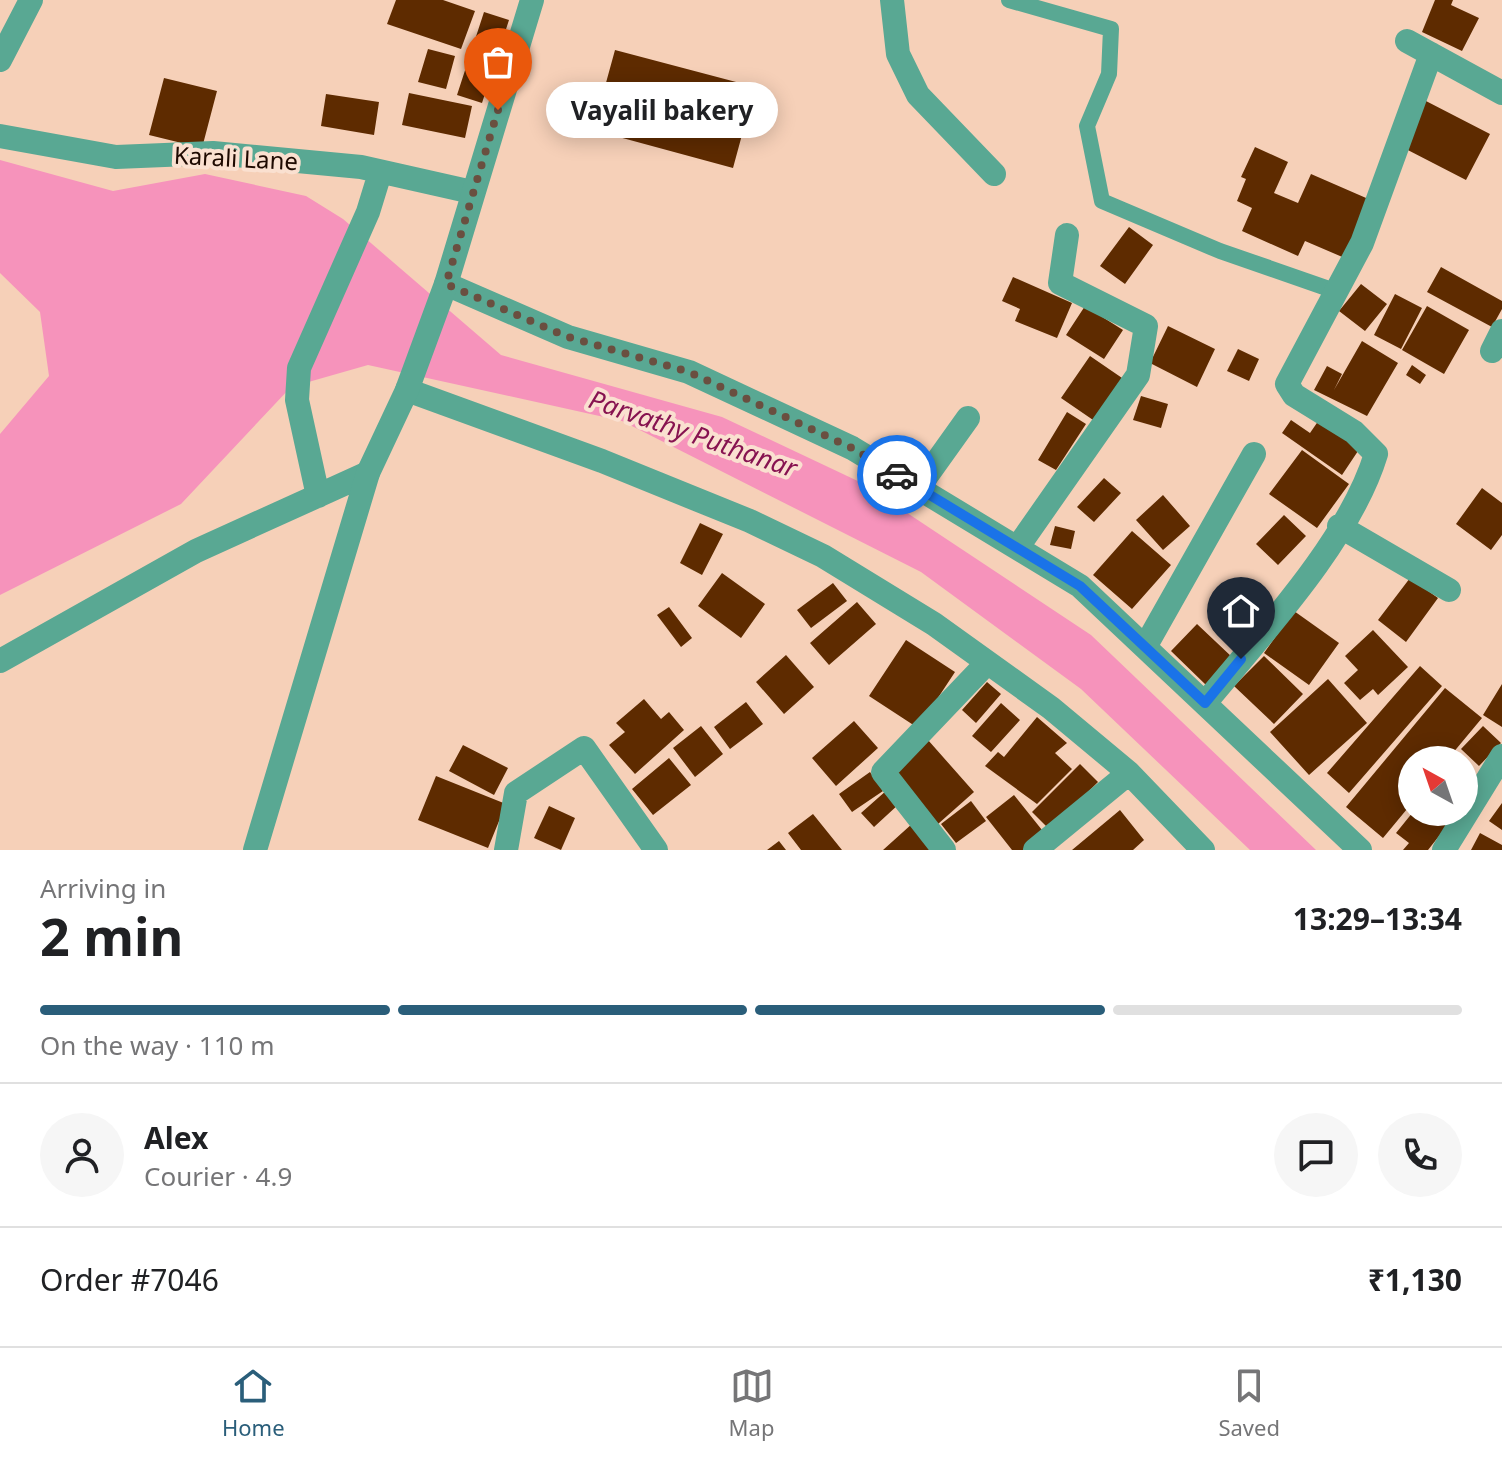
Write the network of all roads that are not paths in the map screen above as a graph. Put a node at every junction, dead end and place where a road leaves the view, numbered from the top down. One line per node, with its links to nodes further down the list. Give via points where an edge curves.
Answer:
1 (31, 0): 7 (street)
2 (532, 0): 12 (street)
3 (892, 0): 11 (street, via 898,54 918,95)
4 (1009, 0): 15 (lane, via 1111,29 1109,74 1087,126 1102,201 1220,251)
5 (1407, 41): 6 (street)
6 (1431, 54): 8 (street); 15 (street, via 1362,243)
7 (0, 60)
8 (1502, 93)
9 (0, 136): 10 (street, Karali Lane, via 116,157 213,153)
10 (380, 173): 12 (street, Karali Lane); 21 (street, via 299,368 297,400)
11 (994, 174)
12 (472, 192): 14 (street)
13 (1067, 235): 23 (street, via 1060,283 1146,326 1138,375)
14 (444, 289): 16 (street); 20 (street, via 568,337 689,372 852,448)
15 (1335, 291): 22 (street, via 1287,384 1294,395 1354,432 1376,454 1367,485)
16 (409, 386): 19 (street); 27 (street, via 750,521 823,556)
17 (968, 418): 20 (street)
18 (1254, 454): 25 (street)
19 (368, 473): 21 (street); 31 (street)
20 (918, 488): 23 (street)
21 (318, 496): 26 (street, via 196,551)
22 (1339, 526): 24 (street); 28 (street, via 1296,594)
23 (1017, 548): 25 (street, via 1080,586)
24 (1449, 590)
25 (1145, 647): 28 (street)
26 (0, 661)
27 (987, 663): 30 (street); 34 (street, via 883,772)
28 (1205, 703): 37 (street)
29 (1502, 756): 38 (street)
30 (1129, 773): 35 (street); 36 (street)
31 (255, 850)
32 (506, 850): 33 (street, via 516,793 584,748)
33 (656, 850)
34 (944, 850)
35 (1035, 850)
36 (1203, 850)
37 (1360, 850)
38 (1444, 850)

